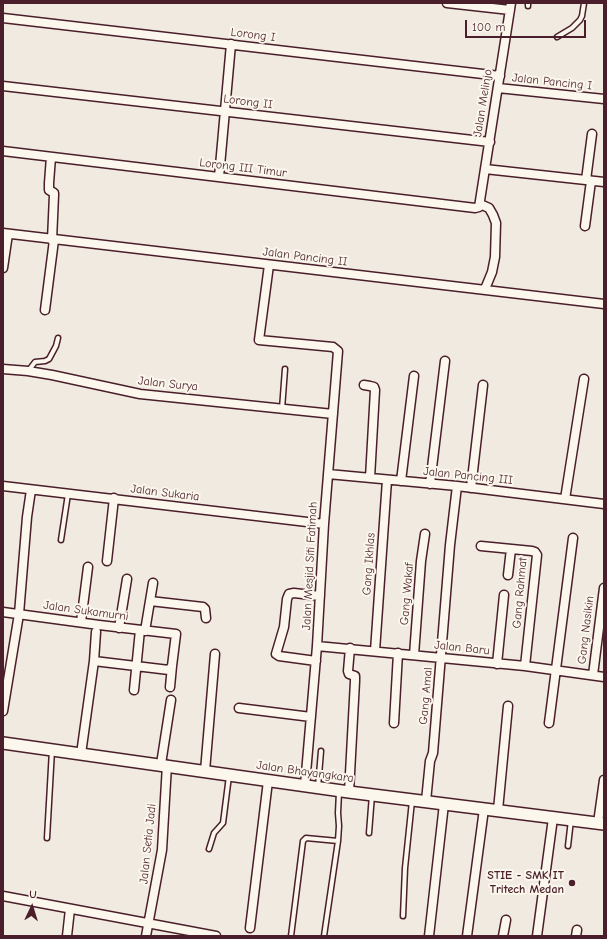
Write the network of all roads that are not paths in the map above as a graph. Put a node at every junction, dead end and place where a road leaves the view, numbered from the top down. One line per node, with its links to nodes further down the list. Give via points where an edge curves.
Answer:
1 (448, 3): 3 (street)
2 (584, 3): 5 (lane, via 580,20)
3 (511, 6): 7 (street, Jalan Melinjo)
4 (3, 18): 6 (street, Lorong I)
5 (557, 36)
6 (231, 44): 7 (street, Lorong I); 11 (street)
7 (500, 76): 9 (street, Jalan Melinjo)
8 (3, 86): 11 (street, Lorong II)
9 (498, 88): 10 (street, Jalan Pancing I); 13 (street, Jalan Melinjo)
10 (604, 100)
11 (225, 111): 13 (street, Lorong II); 17 (street)
12 (592, 134): 18 (street)
13 (490, 142): 16 (street, Jalan Melinjo)
14 (3, 151): 15 (street, Lorong III Timur)
15 (51, 157): 17 (street, Lorong III Timur); 23 (street, via 49,190 54,193)
16 (485, 169): 18 (street); 20 (street, Jalan Melinjo)
17 (219, 177): 20 (street, Lorong III Timur, via 472,209)
18 (588, 180): 19 (street); 21 (street)
19 (604, 182)
20 (480, 205): 26 (street, via 488,208 496,223 495,257)
21 (585, 226)
22 (5, 233): 23 (street, Jalan Pancing II); 25 (street)
23 (53, 240): 24 (street, Jalan Pancing II); 28 (street)
24 (268, 265): 26 (street, Jalan Pancing II); 39 (street, Jalan Mesjid Siti Fatimah, via 259,340 333,347 337,350)
25 (3, 268)
26 (485, 289): 27 (street, Jalan Pancing II)
27 (604, 304)
28 (45, 310)
29 (58, 338): 33 (lane, via 49,358 35,362)
30 (446, 361): 44 (street)
31 (3, 369): 33 (street, Jalan Surya)
32 (285, 369): 38 (lane)
33 (28, 371): 38 (street, Jalan Surya, via 140,394)
34 (414, 376): 43 (street)
35 (584, 379): 51 (street)
36 (364, 385): 41 (street, via 376,390)
37 (483, 385): 47 (street)
38 (282, 409): 39 (street, Jalan Surya)
39 (333, 414): 40 (street, Jalan Mesjid Siti Fatimah)
40 (328, 474): 41 (street, Jalan Pancing III); 53 (street, Jalan Mesjid Siti Fatimah)
41 (370, 478): 42 (street, Jalan Pancing III)
42 (387, 480): 43 (street, Jalan Pancing III); 77 (street, Gang Ikhlas)
43 (401, 481): 44 (street, Jalan Pancing III)
44 (430, 484): 46 (street, Jalan Pancing III)
45 (3, 486): 48 (street, Jalan Sukaria)
46 (457, 486): 47 (street, Jalan Pancing III); 81 (street, Gang Amal)
47 (471, 488): 51 (street, Jalan Pancing III)
48 (32, 490): 49 (street, Jalan Sukaria); 69 (street, via 27,517)
49 (68, 494): 50 (street, Jalan Sukaria); 56 (lane)
50 (114, 498): 53 (street, Jalan Sukaria); 59 (street)
51 (565, 499): 52 (street, Jalan Pancing III)
52 (604, 504)
53 (324, 524): 66 (street, Jalan Mesjid Siti Fatimah)
54 (425, 534): 80 (street, Gang Wakaf)
55 (573, 538): 88 (street)
56 (61, 540)
57 (481, 546): 58 (street, Gang Rahmat)
58 (511, 549): 61 (street); 87 (street, Gang Rahmat, via 532,551 537,555)
59 (106, 561)
60 (88, 567): 71 (street)
61 (508, 576)
62 (127, 579): 72 (street)
63 (153, 583): 67 (street)
64 (604, 588): 89 (street, Gang Nasikin)
65 (504, 595): 84 (street)
66 (320, 596): 75 (street, Jalan Mesjid Siti Fatimah); 83 (street, via 289,594 284,627 276,654)
67 (150, 601): 70 (street, via 203,607); 73 (street)
68 (3, 612): 69 (street, Jalan Sukamurni)
69 (19, 614): 71 (street, Jalan Sukamurni); 96 (street)
70 (206, 618)
71 (81, 622): 72 (street, Jalan Sukamurni)
72 (120, 628): 73 (street, Jalan Sukamurni)
73 (143, 631): 85 (street); 86 (street, Jalan Sukamurni, via 176,634)
74 (96, 632): 82 (street)
75 (317, 646): 76 (street, Jalan Baru); 83 (street, Jalan Mesjid Siti Fatimah)
76 (350, 648): 77 (street, Jalan Baru); 111 (street, via 348,671 355,676 355,681)
77 (375, 651): 78 (street, Jalan Baru)
78 (398, 653): 80 (street, Jalan Baru); 98 (street)
79 (216, 654): 105 (street)
80 (414, 655): 81 (street, Jalan Baru)
81 (441, 658): 84 (street, Jalan Baru); 114 (street, Gang Amal)
82 (94, 661): 85 (street); 103 (street)
83 (316, 661): 97 (street, Jalan Mesjid Siti Fatimah)
84 (496, 664): 87 (street, Jalan Baru)
85 (137, 666): 86 (street, via 169,670); 92 (street)
86 (172, 666): 91 (street)
87 (525, 666): 88 (street, Jalan Baru)
88 (556, 670): 89 (street, Jalan Baru); 99 (street)
89 (593, 675): 90 (street, Jalan Baru)
90 (604, 677)
91 (170, 687)
92 (134, 690)
93 (171, 700): 104 (street, Jalan Setia Jadi)
94 (508, 706): 117 (street)
95 (239, 708): 97 (street)
96 (3, 711)
97 (311, 717): 109 (street, Jalan Mesjid Siti Fatimah)
98 (394, 723)
99 (550, 723)
100 (3, 743): 101 (main road, Jalan Bhayangkara)
101 (52, 750): 103 (main road, Jalan Bhayangkara); 122 (lane)
102 (321, 751): 110 (lane)
103 (81, 754): 104 (main road, Jalan Bhayangkara)
104 (164, 765): 105 (main road, Jalan Bhayangkara); 130 (street, Jalan Setia Jadi, via 162,850)
105 (206, 771): 106 (main road, Jalan Bhayangkara)
106 (229, 774): 107 (main road, Jalan Bhayangkara); 125 (lane, via 223,823 214,833)
107 (268, 780): 109 (main road, Jalan Bhayangkara); 131 (street)
108 (604, 780): 120 (street)
109 (305, 785): 110 (main road, Jalan Bhayangkara)
110 (318, 787): 111 (main road, Jalan Bhayangkara)
111 (344, 791): 112 (main road, Jalan Bhayangkara); 123 (lane, via 338,813)
112 (372, 794): 113 (main road, Jalan Bhayangkara); 121 (lane)
113 (412, 800): 114 (main road, Jalan Bhayangkara); 128 (lane)
114 (426, 801): 115 (main road, Jalan Bhayangkara)
115 (444, 804): 116 (main road, Jalan Bhayangkara); 138 (street)
116 (484, 809): 117 (main road, Jalan Bhayangkara); 139 (street)
117 (498, 810): 118 (main road, Jalan Bhayangkara)
118 (553, 818): 119 (main road, Jalan Bhayangkara); 141 (street)
119 (571, 820): 120 (main road, Jalan Bhayangkara); 124 (lane)
120 (601, 823)
121 (369, 833)
122 (48, 838)
123 (338, 841): 136 (lane, via 306,838 303,842); 137 (lane)
124 (568, 846)
125 (209, 850)
126 (3, 896): 127 (street)
127 (70, 909): 130 (street); 133 (street)
128 (403, 916)
129 (506, 920): 140 (street)
130 (148, 924): 132 (street); 134 (street, Jalan Setia Jadi)
131 (250, 928)
132 (187, 934): 135 (street)
133 (67, 936)
134 (146, 936)
135 (216, 936)
136 (291, 936)
137 (324, 936)
138 (429, 936)
139 (468, 936)
140 (503, 936)
141 (537, 936)

